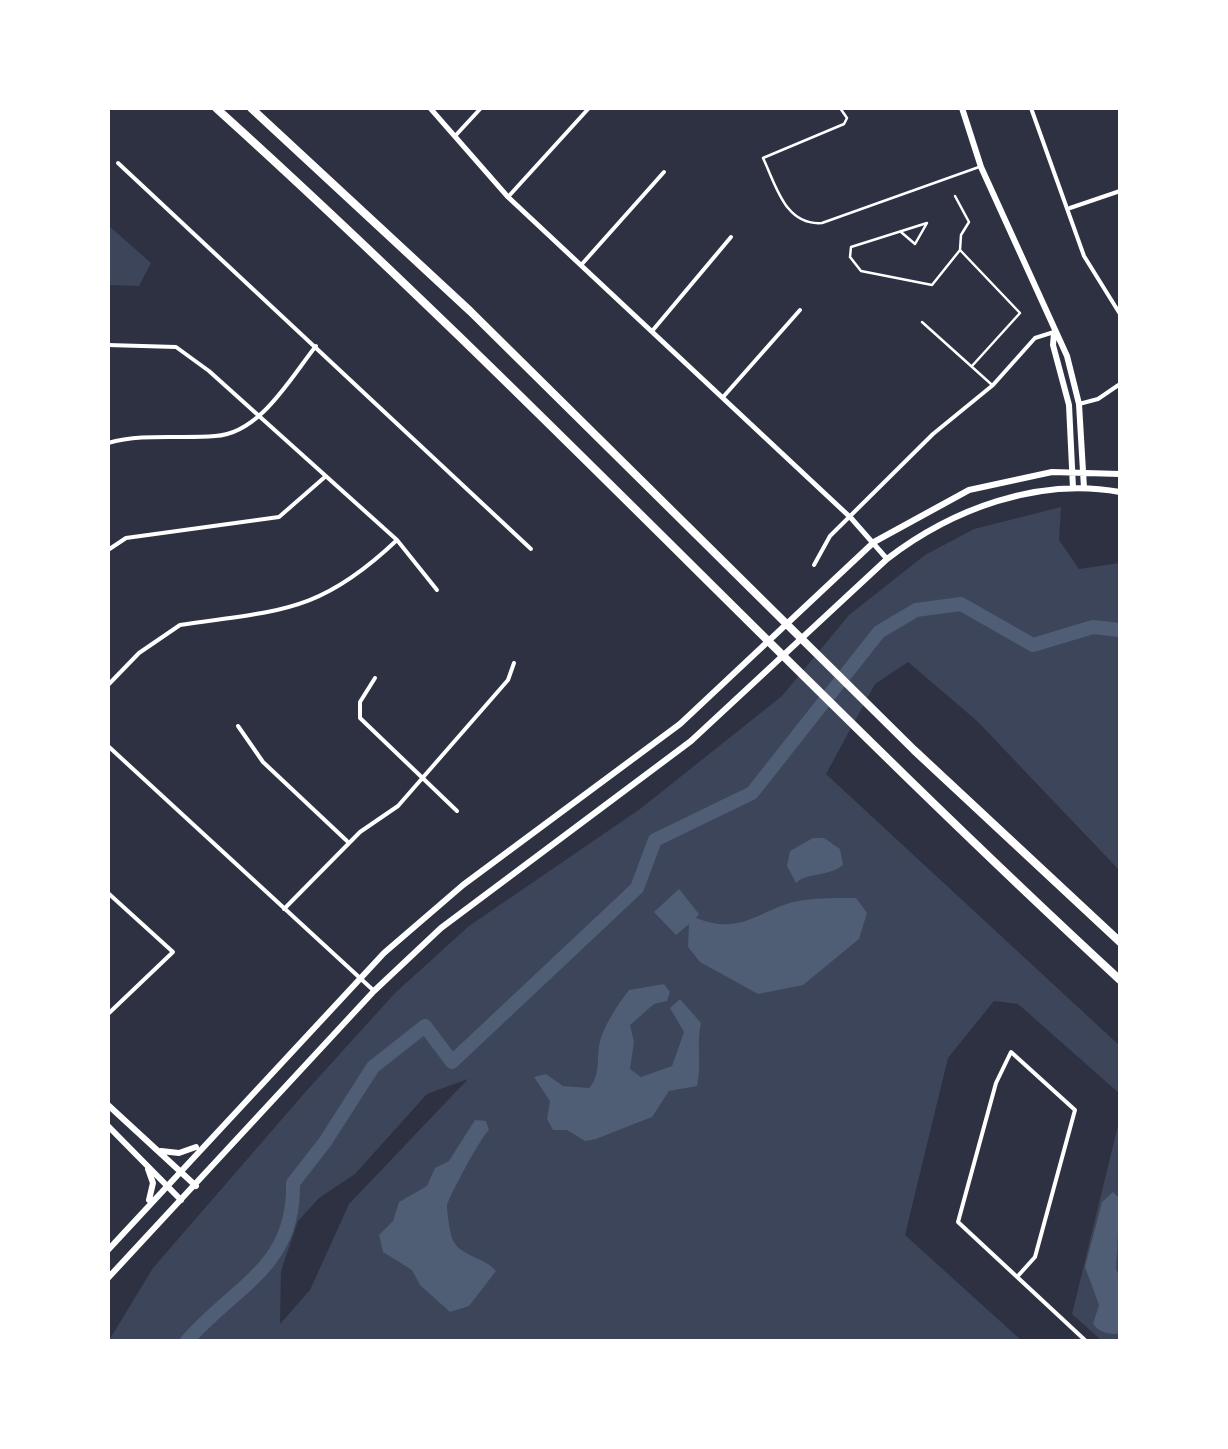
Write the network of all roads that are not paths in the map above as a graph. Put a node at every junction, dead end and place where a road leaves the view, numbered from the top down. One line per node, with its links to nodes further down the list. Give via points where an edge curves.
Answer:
1 (216, 108): 62 (highway)
2 (252, 108): 60 (highway)
3 (430, 108): 9 (street)
4 (480, 108): 9 (street)
5 (588, 108): 15 (street)
6 (840, 108): 11 (lane, via 844,124 763,158 790,213 802,221 822,223)
7 (962, 108): 11 (main road)
8 (1031, 108): 16 (street)
9 (456, 135): 15 (street)
10 (118, 162): 27 (street)
11 (981, 167): 25 (main road)
12 (664, 172): 20 (street)
13 (1120, 191): 16 (street)
14 (954, 196): 19 (lane, via 969,222)
15 (508, 197): 20 (street)
16 (1070, 208): 22 (street, via 1084,256)
17 (902, 232): 17 (lane, via 914,227 927,223 915,244); 19 (lane, via 851,247 850,257 860,271 937,284)
18 (731, 237): 24 (street)
19 (960, 250): 28 (lane, via 1020,313)
20 (582, 264): 24 (street)
21 (800, 310): 31 (street)
22 (1120, 314)
23 (922, 322): 28 (lane)
24 (652, 330): 31 (street)
25 (1054, 332): 30 (street, via 1035,338); 32 (main road); 35 (main road, via 1069,405)
26 (108, 346): 33 (street, via 176,347 210,370)
27 (316, 346): 33 (street); 45 (street)
28 (972, 366): 30 (lane)
29 (1120, 384): 32 (street)
30 (992, 385): 42 (street)
31 (722, 398): 42 (street)
32 (1079, 404): 36 (main road)
33 (257, 418): 34 (street, via 225,435); 38 (street)
34 (108, 443)
35 (1073, 472): 36 (main road); 39 (main road); 44 (main road, via 969,490)
36 (1083, 472): 37 (main road); 40 (main road)
37 (1120, 474)
38 (326, 476): 43 (street); 46 (street, via 279,517 126,538)
39 (1074, 488): 40 (main road); 47 (main road, via 990,502)
40 (1084, 488): 41 (main road)
41 (1120, 492)
42 (851, 518): 44 (street); 48 (street, via 830,536)
43 (397, 540): 49 (street); 52 (street, via 315,601 278,613 180,624)
44 (874, 542): 47 (street); 61 (main road, via 680,724 463,884)
45 (531, 549)
46 (108, 550)
47 (886, 559): 63 (main road, via 691,741 498,881)
48 (814, 566)
49 (437, 590)
50 (514, 662): 55 (street, via 508,680)
51 (374, 678): 55 (street, via 360,702 360,718)
52 (108, 684)
53 (238, 726): 57 (street, via 264,762)
54 (108, 746): 59 (street)
55 (422, 781): 56 (street); 57 (street)
56 (458, 811)
57 (349, 843): 59 (street)
58 (108, 893): 64 (street, via 172,952)
59 (284, 910): 61 (street)
60 (1120, 942)
61 (359, 978): 63 (street); 67 (main road)
62 (1120, 980)
63 (374, 990): 72 (main road)
64 (108, 1014)
65 (108, 1105): 68 (main road)
66 (108, 1126): 69 (main road)
67 (206, 1141): 68 (main road, via 190,1151); 70 (main road)
68 (158, 1151): 70 (main road)
69 (145, 1164): 71 (main road); 74 (main road, via 153,1183)
70 (179, 1170): 71 (main road); 72 (main road)
71 (166, 1184): 73 (main road); 74 (main road)
72 (196, 1186): 73 (main road)
73 (181, 1200): 77 (main road)
74 (148, 1204): 75 (main road)
75 (108, 1250)
76 (1016, 1276): 76 (street, via 1035,1256 1075,1110 1011,1052 996,1083 958,1222); 78 (street)
77 (108, 1278)
78 (1087, 1342)

